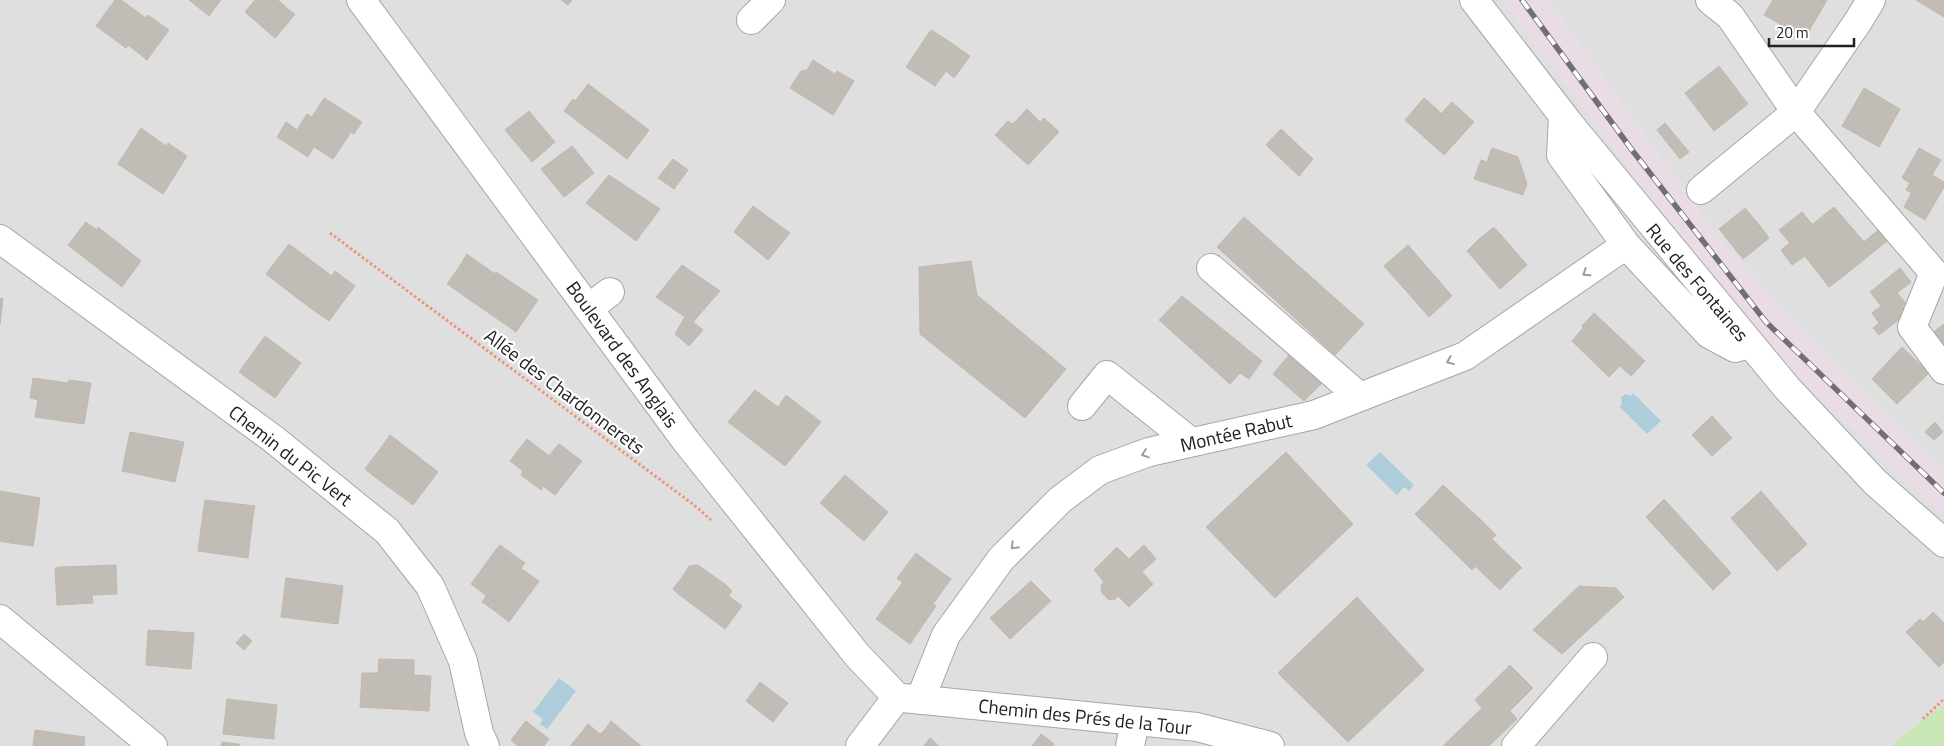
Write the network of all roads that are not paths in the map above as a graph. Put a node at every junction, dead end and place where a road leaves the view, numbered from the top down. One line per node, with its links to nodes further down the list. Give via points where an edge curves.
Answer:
1 (361, 0): 21 (street, Boulevard des Anglais, via 599,300 692,449 856,655)
2 (771, 0): 6 (street)
3 (1474, 0): 8 (street, Rue des Fontaines)
4 (1710, 0): 7 (street, via 1730,16)
5 (1871, 0): 7 (street)
6 (752, 20)
7 (1796, 112): 9 (street); 14 (street, via 1934,274 1912,328)
8 (1563, 116): 11 (street, via 1560,155); 13 (street, Rue des Fontaines)
9 (1701, 190)
10 (0, 239): 24 (street, Chemin du Pic Vert, via 272,438 387,532 430,586 463,661 479,733)
11 (1626, 245): 13 (street, via 1709,334 1735,348); 15 (street, Montée Rabut, one-way to 15, via 1465,356)
12 (1211, 268): 15 (street)
13 (1750, 344): 18 (street, Rue des Fontaines, via 1875,482)
14 (1944, 370)
15 (1360, 397): 17 (street, Montée Rabut, via 1314,415)
16 (1082, 406): 17 (street, via 1107,375)
17 (1192, 442): 21 (street, Montée Rabut, one-way to 21, via 1149,452 1100,470 1060,500 1001,559 946,635)
18 (1944, 543)
19 (0, 618): 23 (street)
20 (1593, 657): 27 (street)
21 (908, 699): 22 (street, Chemin des Prés de la Tour); 25 (street, Montée Rabut)
22 (1132, 734): 26 (street, Chemin des Prés de la Tour, via 1196,726)
23 (153, 746)
24 (485, 746)
25 (860, 746)
26 (1270, 746)
27 (1516, 746)

